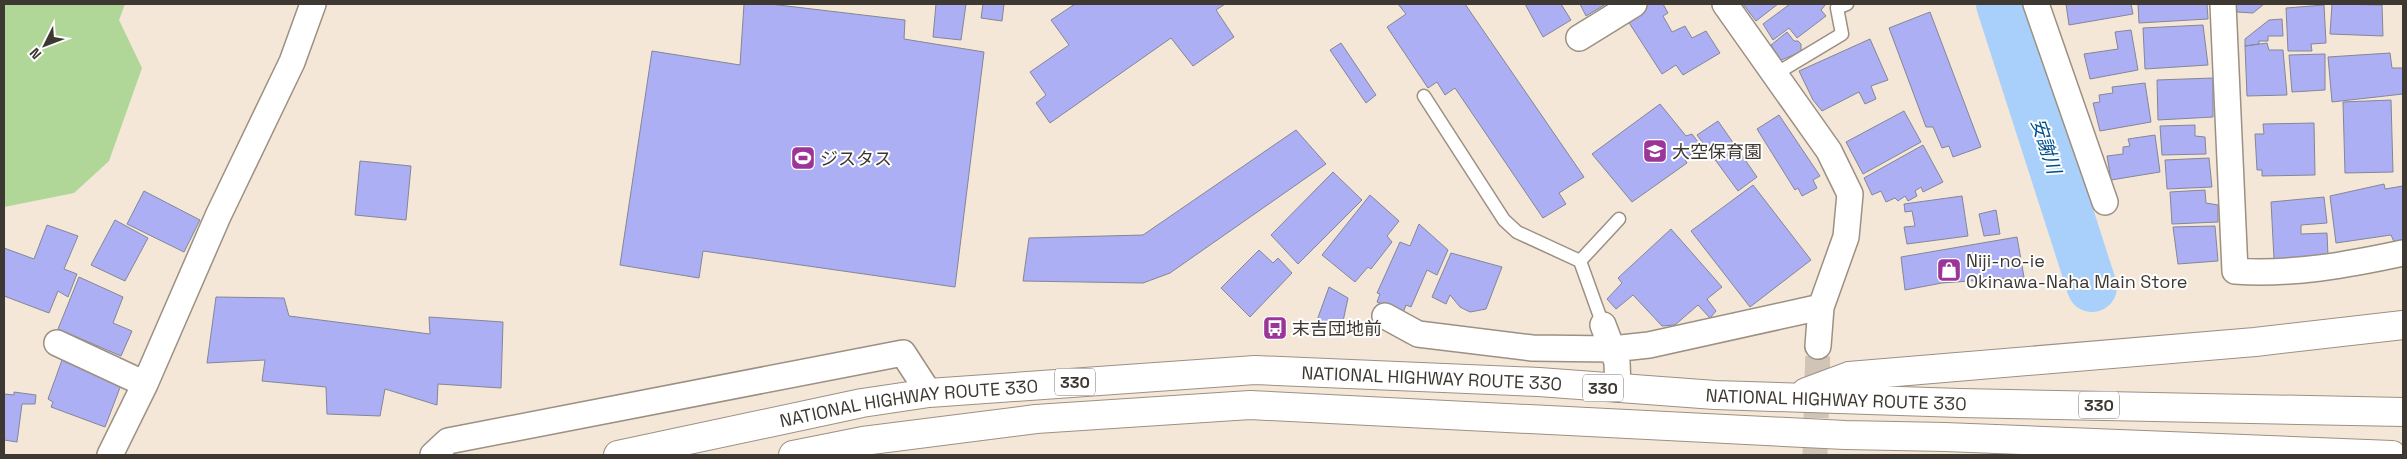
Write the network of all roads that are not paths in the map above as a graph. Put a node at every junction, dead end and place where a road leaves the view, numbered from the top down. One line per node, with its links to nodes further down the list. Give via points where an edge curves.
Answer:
1 (313, 4): 21 (street, via 292,62 218,216)
2 (1634, 4): 7 (street)
3 (1725, 4): 8 (street)
4 (1847, 4): 8 (lane, via 1837,8 1842,34)
5 (2036, 4): 10 (street)
6 (2223, 4): 12 (street, via 2235,271 2271,274 2314,270)
7 (1578, 38)
8 (1774, 75): 14 (street, via 1830,151 1850,194 1846,237)
9 (1424, 96): 13 (lane, via 1504,220 1517,232)
10 (2105, 202)
11 (1618, 219): 13 (lane)
12 (2403, 253)
13 (1580, 260): 16 (lane)
14 (1821, 307): 19 (street); 20 (street, via 1649,345)
15 (1385, 316): 20 (street, via 1418,334 1532,348)
16 (1603, 325): 20 (street)
17 (2403, 325): 24 (highway, via 2255,342 1848,376)
18 (57, 343): 21 (street)
19 (1818, 346)
20 (1612, 349): 22 (street, via 1617,362)
21 (146, 384): 27 (street)
22 (1618, 389): 23 (highway, NATIONAL HIGHWAY ROUTE 330 / 330, via 1539,382 1255,370); 24 (highway, NATIONAL HIGHWAY ROUTE 330 / 330)
23 (929, 393): 28 (street, via 904,352 448,441); 29 (highway, NATIONAL HIGHWAY ROUTE 330 / 330, via 862,403)
24 (1795, 396): 25 (highway, NATIONAL HIGHWAY ROUTE 330 / 330, via 1960,404)
25 (2403, 412)
26 (1845, 435): 30 (highway, NATIONAL HIGHWAY ROUTE 330 / 330, via 1250,405 1036,419 863,441); 31 (highway); 32 (highway, NATIONAL HIGHWAY ROUTE 330 / 330)
27 (110, 455)
28 (433, 455)
29 (618, 455)
30 (794, 455)
31 (1899, 455)
32 (2392, 455)

